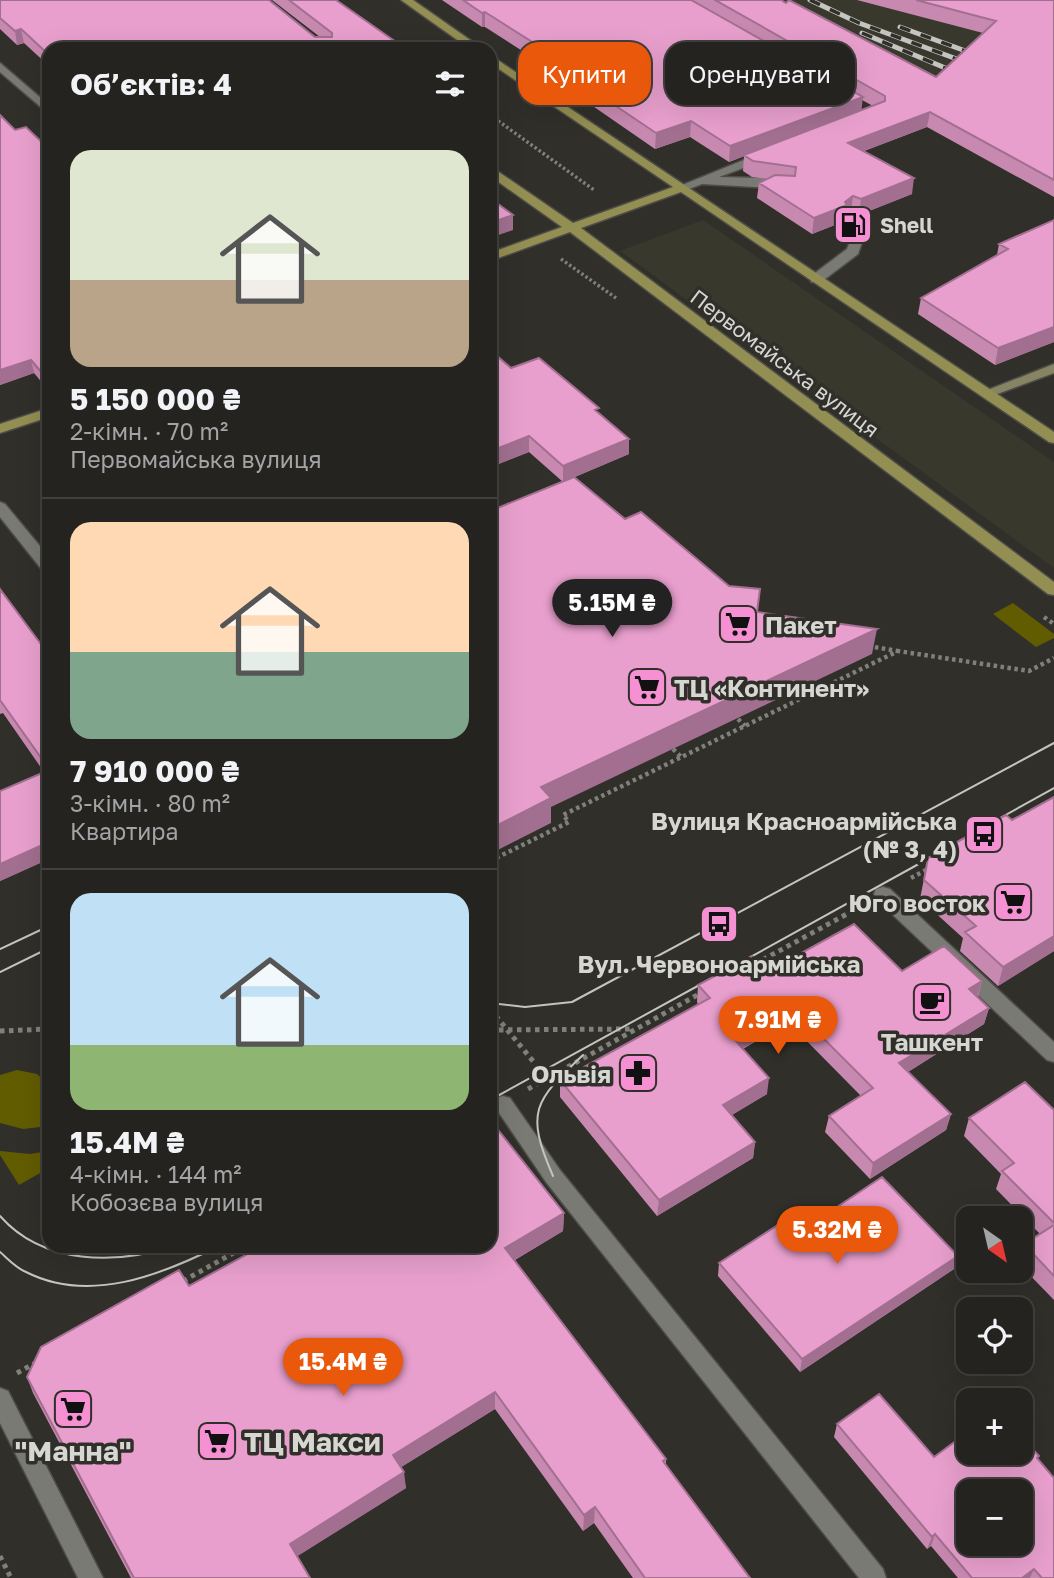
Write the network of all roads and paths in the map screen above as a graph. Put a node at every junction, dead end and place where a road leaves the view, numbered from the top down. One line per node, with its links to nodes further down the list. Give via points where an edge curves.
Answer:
1 (405, 0): 2 (main road)
2 (467, 42)
3 (497, 63): 11 (main road)
4 (0, 66): 5 (street)
5 (42, 105)
6 (497, 120): 12 (path)
7 (776, 152): 9 (street)
8 (497, 175): 14 (main road, Первомайська вулиця)
9 (701, 180): 10 (street); 11 (street)
10 (788, 187)
11 (681, 188): 14 (main road); 16 (main road)
12 (594, 190)
13 (852, 218): 16 (street, via 859,233 853,251)
14 (573, 228): 15 (main road); 24 (main road, Первомайська вулиця)
15 (497, 255)
16 (816, 279): 18 (main road)
17 (1054, 368): 18 (main road)
18 (986, 393): 21 (main road)
19 (42, 414): 20 (main road)
20 (0, 429)
21 (1054, 439)
22 (0, 507): 23 (street)
23 (42, 558)
24 (1054, 590)
25 (866, 645): 26 (path)
26 (898, 651): 27 (path, via 1029,671); 29 (path)
27 (1054, 658)
28 (738, 719): 29 (path)
29 (746, 726): 31 (path)
30 (673, 749): 31 (path)
31 (681, 757): 32 (path, via 563,815 569,822)
32 (497, 858)
33 (929, 868): 34 (path)
34 (883, 894): 35 (path); 43 (street)
35 (752, 965)
36 (705, 991): 39 (path)
37 (497, 1017): 41 (path)
38 (42, 1029): 42 (path)
39 (634, 1029): 41 (path); 44 (path)
40 (497, 1030): 41 (path)
41 (508, 1030): 44 (path)
42 (0, 1031)
43 (1054, 1054)
44 (547, 1077): 45 (path)
45 (503, 1104): 54 (street, via 554,1176)
46 (233, 1253): 47 (path)
47 (176, 1285)
48 (47, 1356): 49 (path)
49 (12, 1376)
50 (0, 1399): 53 (street)
51 (0, 1556): 52 (path)
52 (10, 1578)
53 (91, 1578)
54 (874, 1578)

